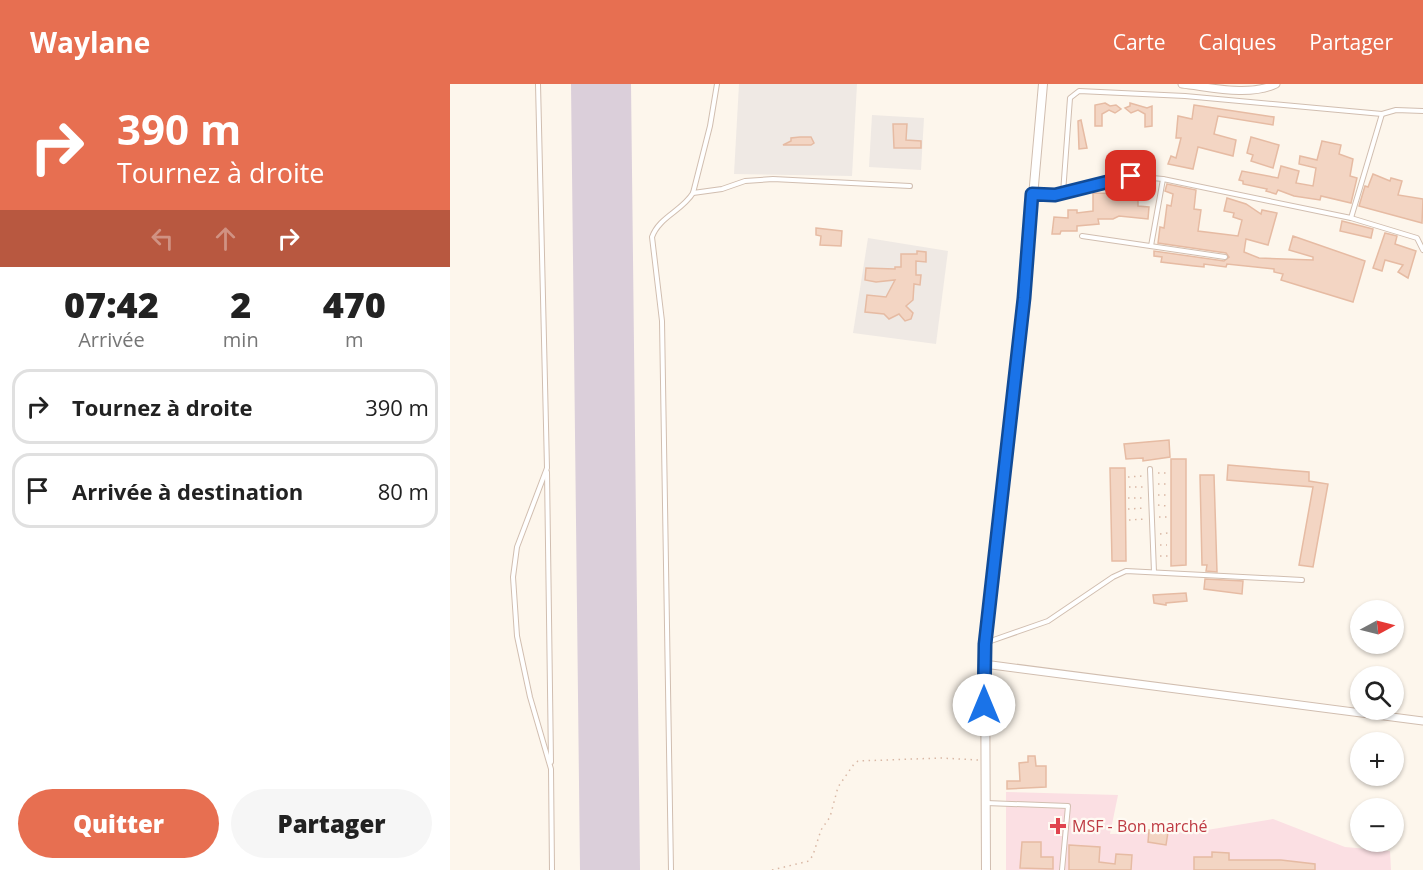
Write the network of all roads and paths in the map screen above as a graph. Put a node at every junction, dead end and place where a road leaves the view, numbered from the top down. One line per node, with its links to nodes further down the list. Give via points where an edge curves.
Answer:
1 (538, 84): 20 (lane)
2 (717, 84): 10 (lane)
3 (1043, 84): 12 (street)
4 (1182, 84): 5 (street, via 1251,90)
5 (1276, 84)
6 (1423, 111): 7 (lane)
7 (1382, 114): 11 (lane, via 1185,96 1079,91 1070,98); 13 (lane)
8 (1163, 179): 11 (lane, via 1131,176); 13 (lane); 17 (lane)
9 (910, 186): 10 (lane, via 773,179)
10 (693, 193): 49 (lane, via 655,227 652,237 662,321)
11 (1063, 193): 12 (lane)
12 (1032, 194): 42 (street)
13 (1351, 218): 15 (lane)
14 (1082, 236): 17 (lane)
15 (1417, 238): 16 (lane); 18 (lane)
16 (1423, 239)
17 (1151, 246): 19 (lane)
18 (1423, 250)
19 (1225, 257)
20 (547, 468): 46 (lane); 46 (lane, via 518,547 513,577 520,648)
21 (1150, 473): 22 (path); 23 (path); 25 (lane)
22 (1166, 473)
23 (1128, 477)
24 (1166, 484): 25 (path)
25 (1151, 485): 26 (path); 28 (lane)
26 (1128, 487)
27 (1167, 495): 28 (path)
28 (1151, 497): 29 (path); 31 (lane)
29 (1128, 498)
30 (1167, 506): 31 (path)
31 (1152, 507): 32 (path); 34 (lane)
32 (1128, 509)
33 (1168, 517): 34 (path)
34 (1152, 518): 35 (path); 37 (lane)
35 (1129, 520)
36 (1168, 533): 37 (path)
37 (1153, 534): 38 (lane)
38 (1154, 556): 39 (path); 40 (lane)
39 (1168, 556)
40 (1154, 572): 41 (lane); 42 (lane, via 1126,571 1048,621)
41 (1302, 580)
42 (985, 644): 43 (street)
43 (984, 664): 44 (street); 45 (street)
44 (1423, 721)
45 (986, 761): 47 (street); 50 (path, via 858,761 838,787 830,817 809,861)
46 (551, 769): 48 (lane)
47 (986, 803): 51 (street); 52 (lane, via 1068,806)
48 (552, 870)
49 (671, 870)
50 (772, 870)
51 (986, 870)
52 (1062, 870)

